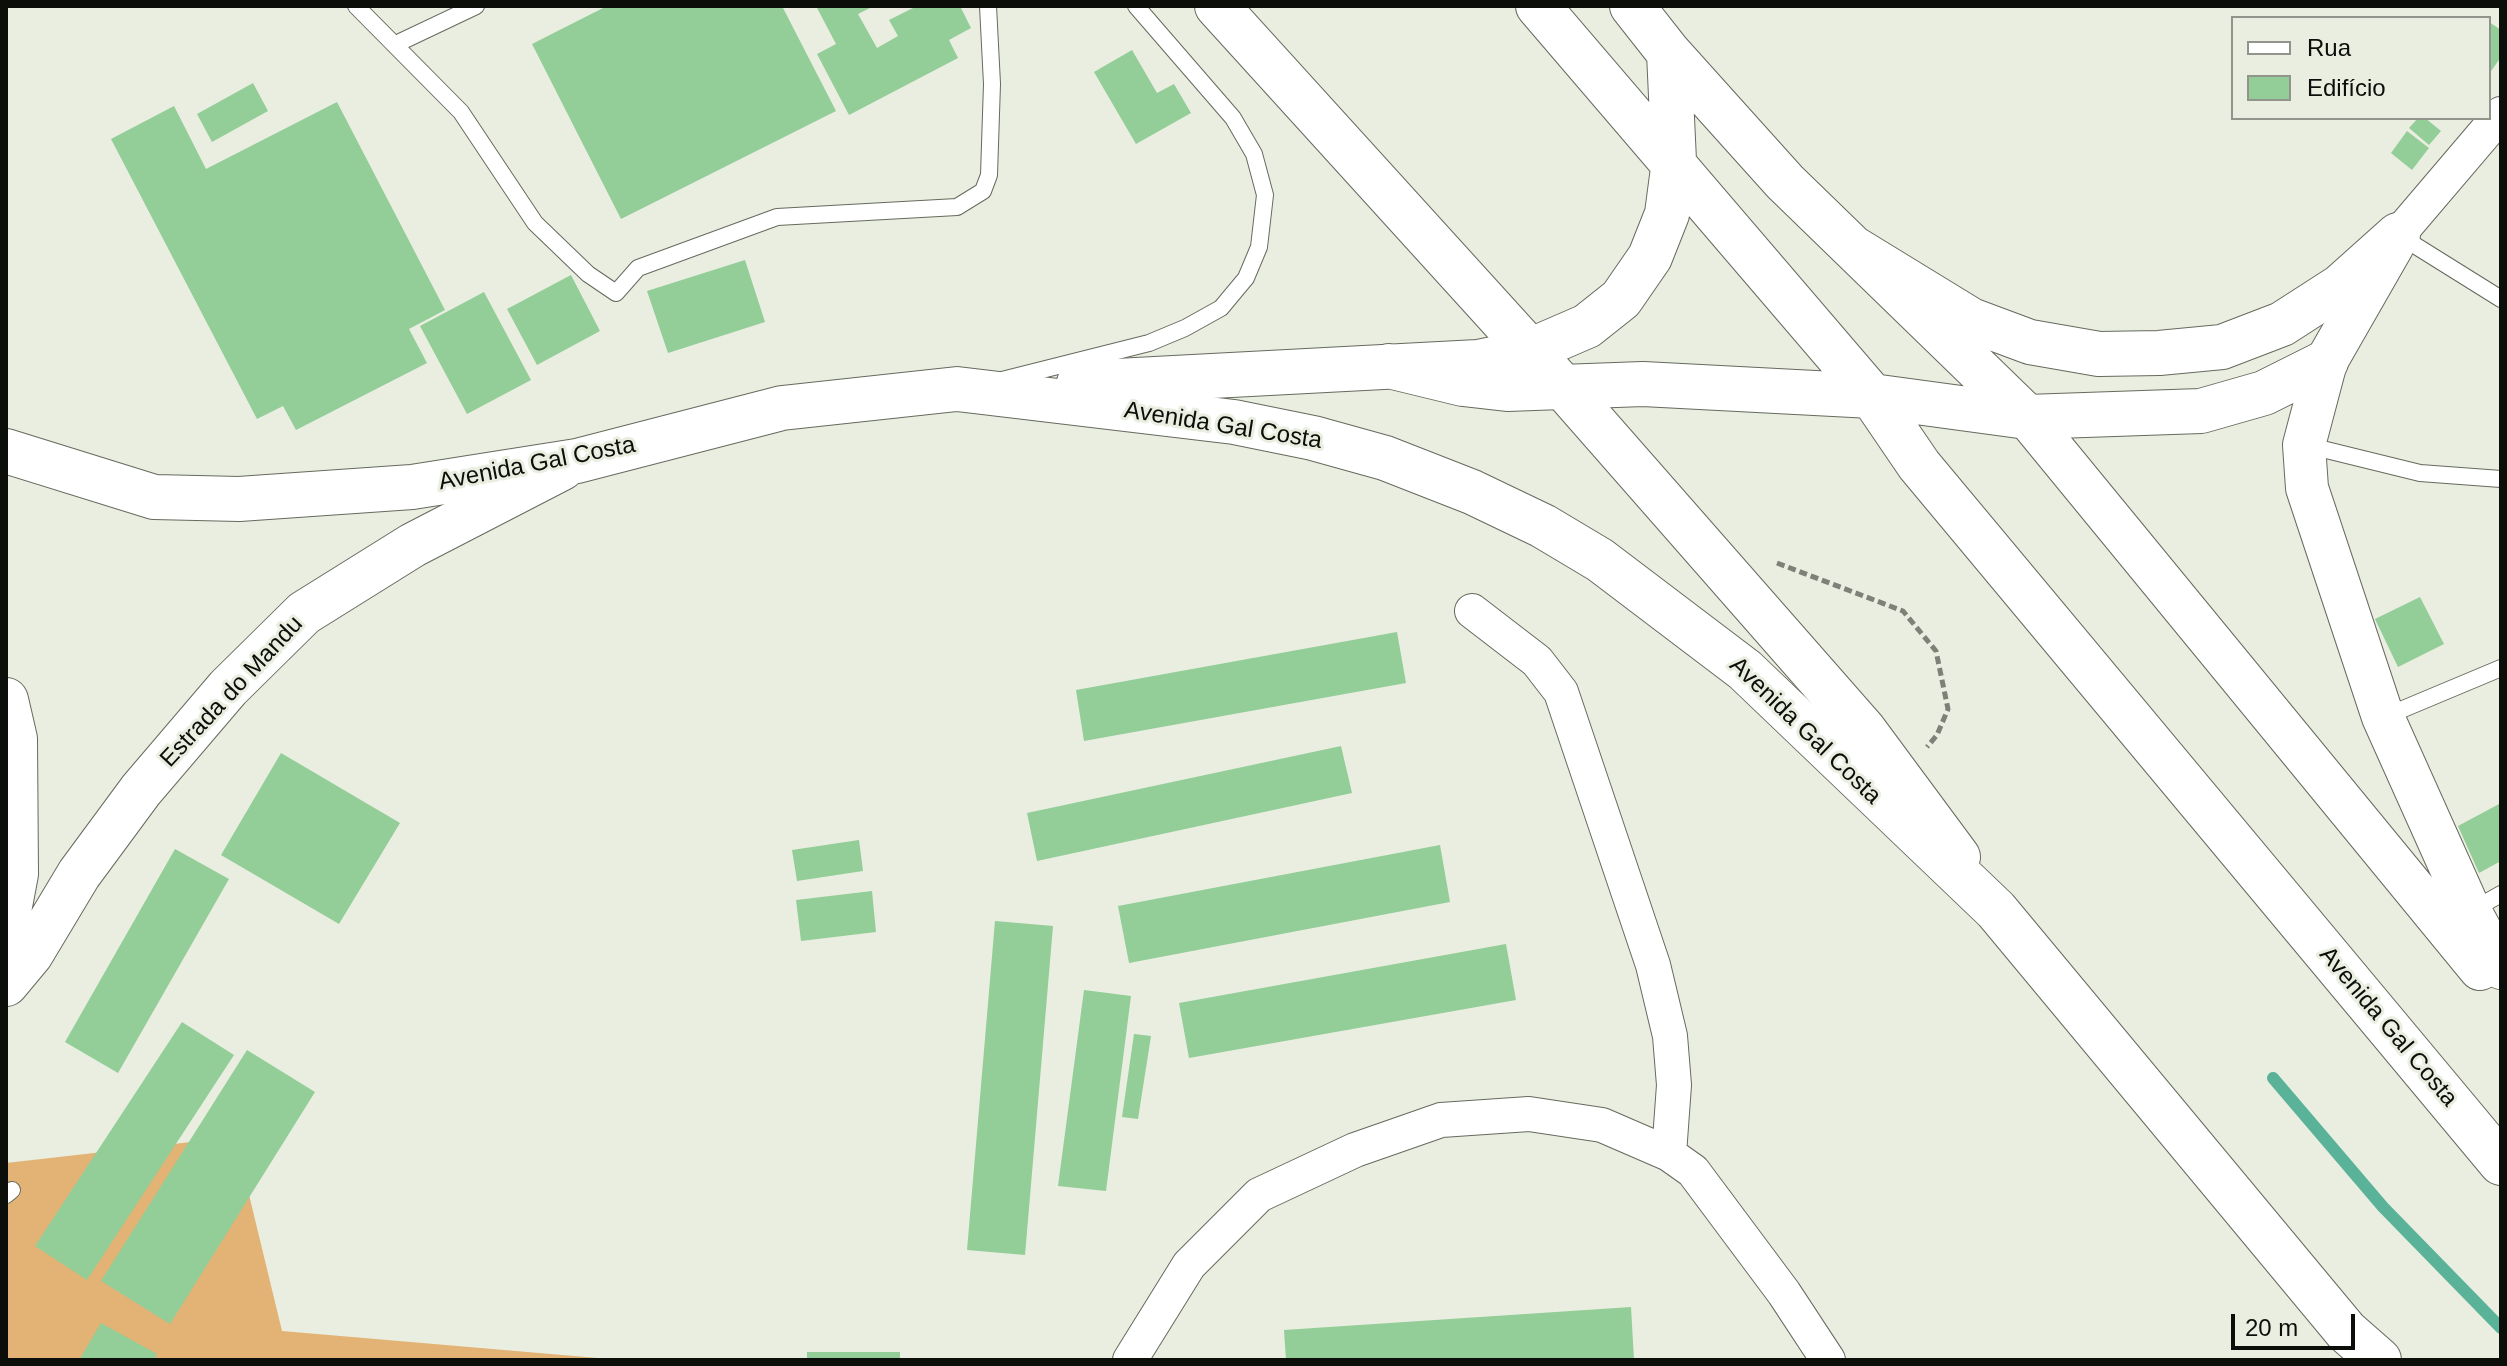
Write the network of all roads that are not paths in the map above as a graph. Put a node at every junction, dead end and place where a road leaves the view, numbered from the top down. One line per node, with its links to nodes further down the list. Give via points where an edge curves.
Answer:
1 (356, 6): 8 (lane)
2 (476, 6): 8 (lane)
3 (988, 6): 8 (lane, via 991,115 988,184 983,191 957,207 777,217 638,268 616,293 535,223 461,112)
4 (1136, 6): 19 (lane, via 1233,118 1254,154 1265,195 1264,225 1246,278 1221,308 1149,343)
5 (1217, 6): 15 (main road)
6 (1538, 6): 11 (main road, Avenida Gal Costa)
7 (1632, 6): 9 (main road)
8 (396, 44)
9 (1669, 53): 11 (main road); 13 (main road, via 1785,182)
10 (2501, 114): 12 (street)
11 (1674, 161): 15 (main road, via 1667,214 1650,257 1621,299 1587,326); 20 (main road, Avenida Gal Costa)
12 (2398, 235): 13 (main road, via 2341,286 2282,324 2222,347 2159,353 2099,354 2030,342 1971,320); 14 (lane); 16 (street)
13 (1855, 249): 21 (main road)
14 (2501, 299)
15 (1527, 352): 17 (main road, via 1478,362); 18 (main road)
16 (2326, 362): 21 (main road, via 2264,393 2201,411); 22 (street)
17 (1389, 366): 18 (main road, via 1463,384); 19 (main road)
18 (1564, 388): 20 (main road, via 1643,384); 31 (main road, via 1864,730)
19 (957, 389): 24 (main road, Avenida Gal Costa, via 782,408); 31 (main road, Avenida Gal Costa, via 1234,422 1313,438 1385,458 1543,526 1600,560 1745,670)
20 (1872, 396): 21 (main road); 37 (main road, Avenida Gal Costa, via 1919,465)
21 (2027, 417): 35 (street)
22 (2304, 445): 25 (lane, via 2420,473); 29 (street, via 2307,488 2318,526)
23 (6, 451): 24 (main road, Avenida Gal Costa, via 154,497 239,499 412,487)
24 (577, 461): 34 (main road, Estrada do Mandu, via 464,516 304,613 228,688 141,790)
25 (2501, 479)
26 (1472, 611): 36 (street, via 1537,661 1561,692 1653,965 1670,1036 1674,1085)
27 (2501, 668): 29 (lane)
28 (6, 700): 32 (main road, via 15,739 16,874)
29 (2383, 717): 30 (street)
30 (2486, 902): 33 (street)
31 (1996, 910): 40 (main road, Avenida Gal Costa, via 2346,1331)
32 (6, 927)
33 (2501, 968)
34 (6, 984)
35 (2501, 995)
36 (1669, 1154): 38 (street, via 1602,1125 1529,1114 1441,1120 1355,1150 1259,1195 1189,1265); 39 (street, via 1693,1171)
37 (2501, 1163)
38 (1130, 1360)
39 (1828, 1360)
40 (2379, 1360)

